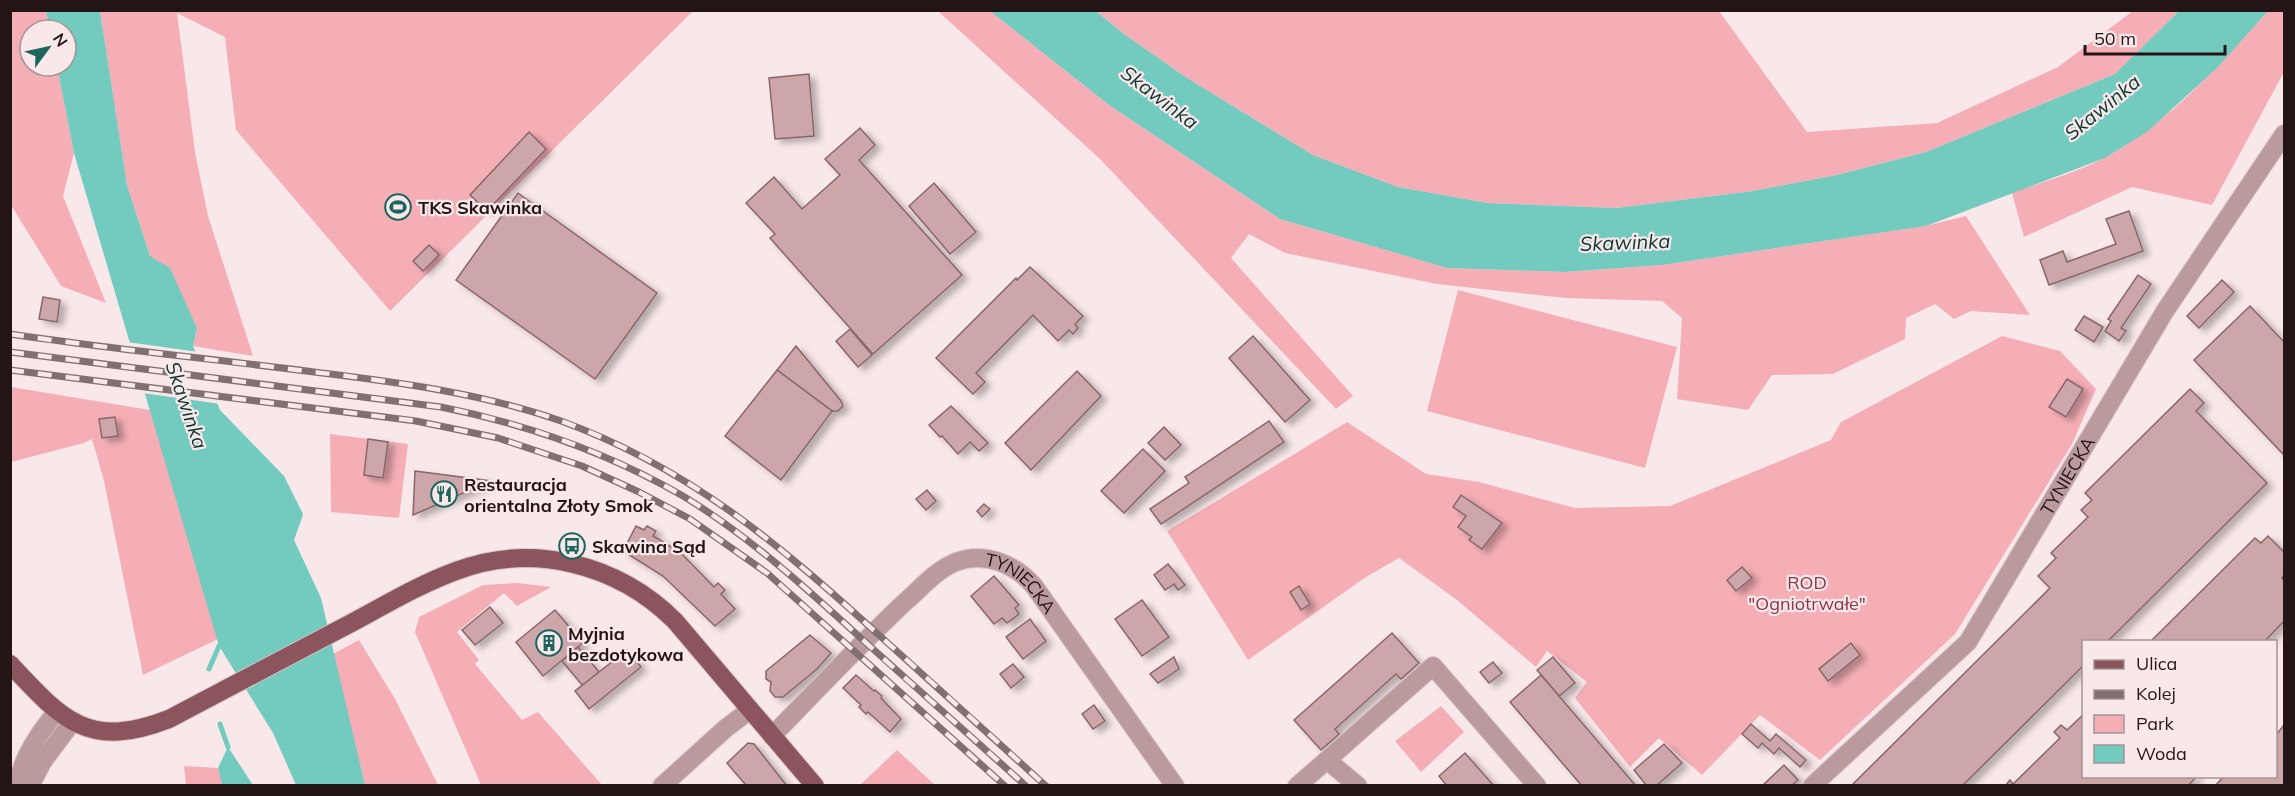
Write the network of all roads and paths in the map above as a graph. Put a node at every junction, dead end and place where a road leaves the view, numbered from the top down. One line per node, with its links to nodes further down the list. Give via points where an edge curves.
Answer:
1 (2284, 134): 16 (street, TYNIECKA, via 2165,311 1968,642)
2 (10, 664): 4 (main road)
3 (750, 710): 5 (main road, via 675,621 624,582 574,564 524,558 481,564 440,578 169,719 118,733 90,729); 6 (main road); 10 (street)
4 (57, 711): 5 (main road); 8 (street, via 29,750)
5 (73, 721): 9 (street)
6 (772, 736): 11 (main road); 12 (street, TYNIECKA, via 932,578 967,559 992,560 1015,568 1034,586)
7 (1327, 760): 13 (street); 14 (street); 15 (street, via 1434,666)
8 (17, 786)
9 (30, 786)
10 (662, 786)
11 (815, 786)
12 (1175, 786)
13 (1297, 786)
14 (1358, 786)
15 (1537, 786)
16 (1812, 786)

